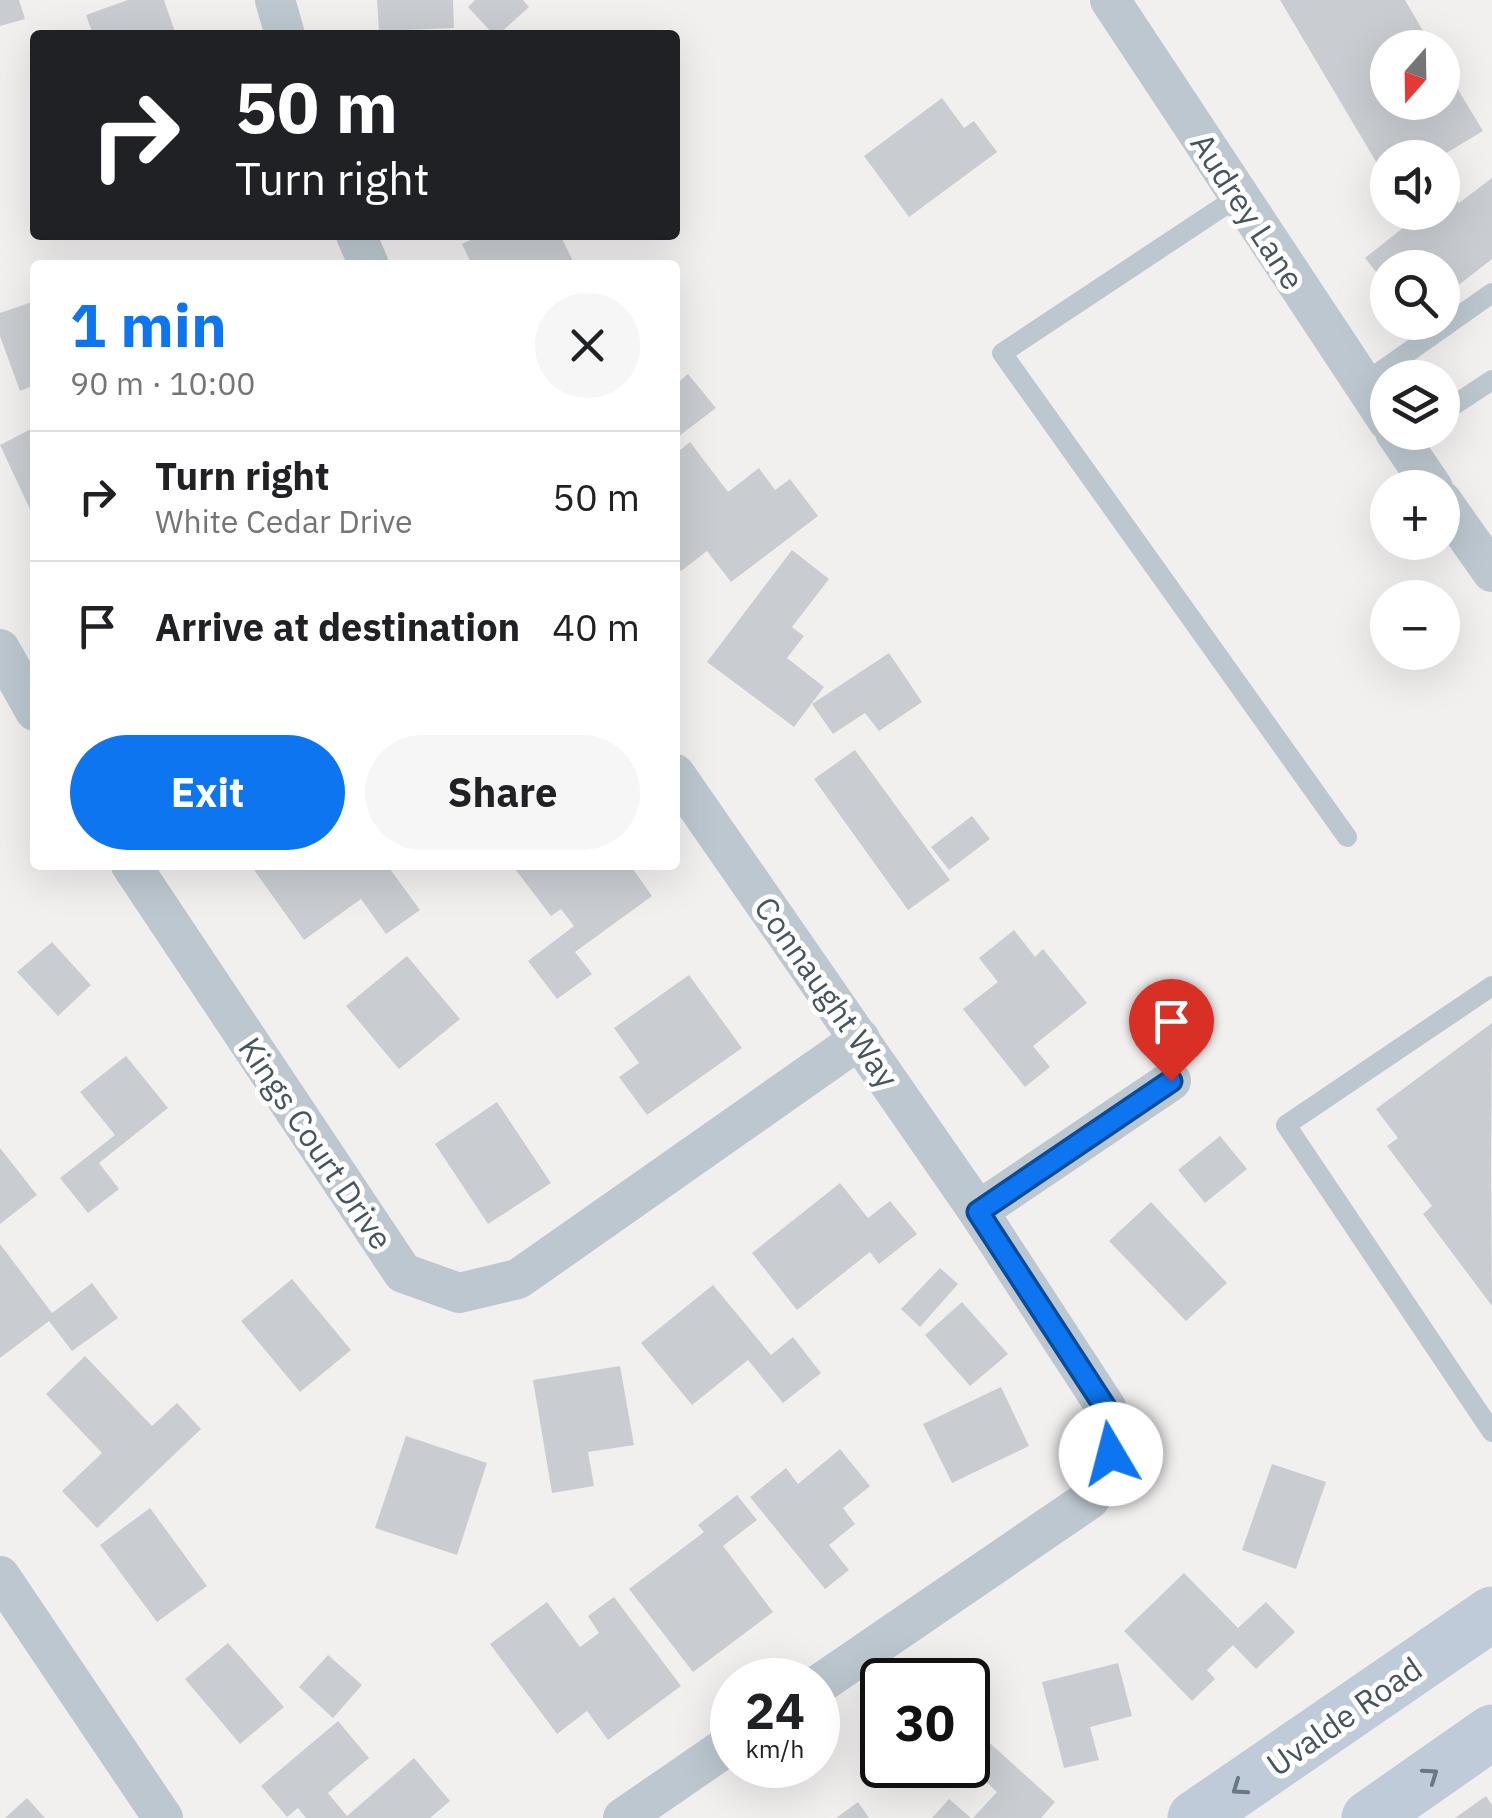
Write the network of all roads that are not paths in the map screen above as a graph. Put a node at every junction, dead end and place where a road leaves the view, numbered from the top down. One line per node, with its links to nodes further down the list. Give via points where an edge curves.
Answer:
1 (275, 0): 3 (street)
2 (1110, 0): 4 (street, Audrey Lane)
3 (284, 30)
4 (1239, 196): 7 (street, Audrey Lane); 15 (lane, via 1002,353)
5 (1492, 293): 7 (lane)
6 (1492, 380): 9 (lane)
7 (1363, 384): 8 (street, Audrey Lane)
8 (1370, 393)
9 (1460, 401)
10 (1460, 527): 11 (street)
11 (1492, 572)
12 (0, 648): 13 (street)
13 (30, 701)
14 (680, 781): 18 (street, Connaught Way)
15 (1347, 838)
16 (134, 870): 18 (street, Kings Court Drive, via 403,1273 459,1293 518,1279)
17 (1492, 986): 21 (lane, via 1286,1125)
18 (860, 1039): 20 (street, Connaught Way)
19 (1171, 1081): 20 (street)
20 (978, 1212): 24 (street, Connaught Way, via 1107,1410 1111,1454 1090,1499)
21 (1492, 1432)
22 (0, 1576): 27 (street)
23 (1492, 1614): 29 (main road, Uvalde Road, one-way to 29)
24 (840, 1670)
25 (1492, 1732): 30 (main road, one-way to 25)
26 (710, 1758): 28 (street)
27 (163, 1818)
28 (622, 1818)
29 (1196, 1818)
30 (1370, 1818)

